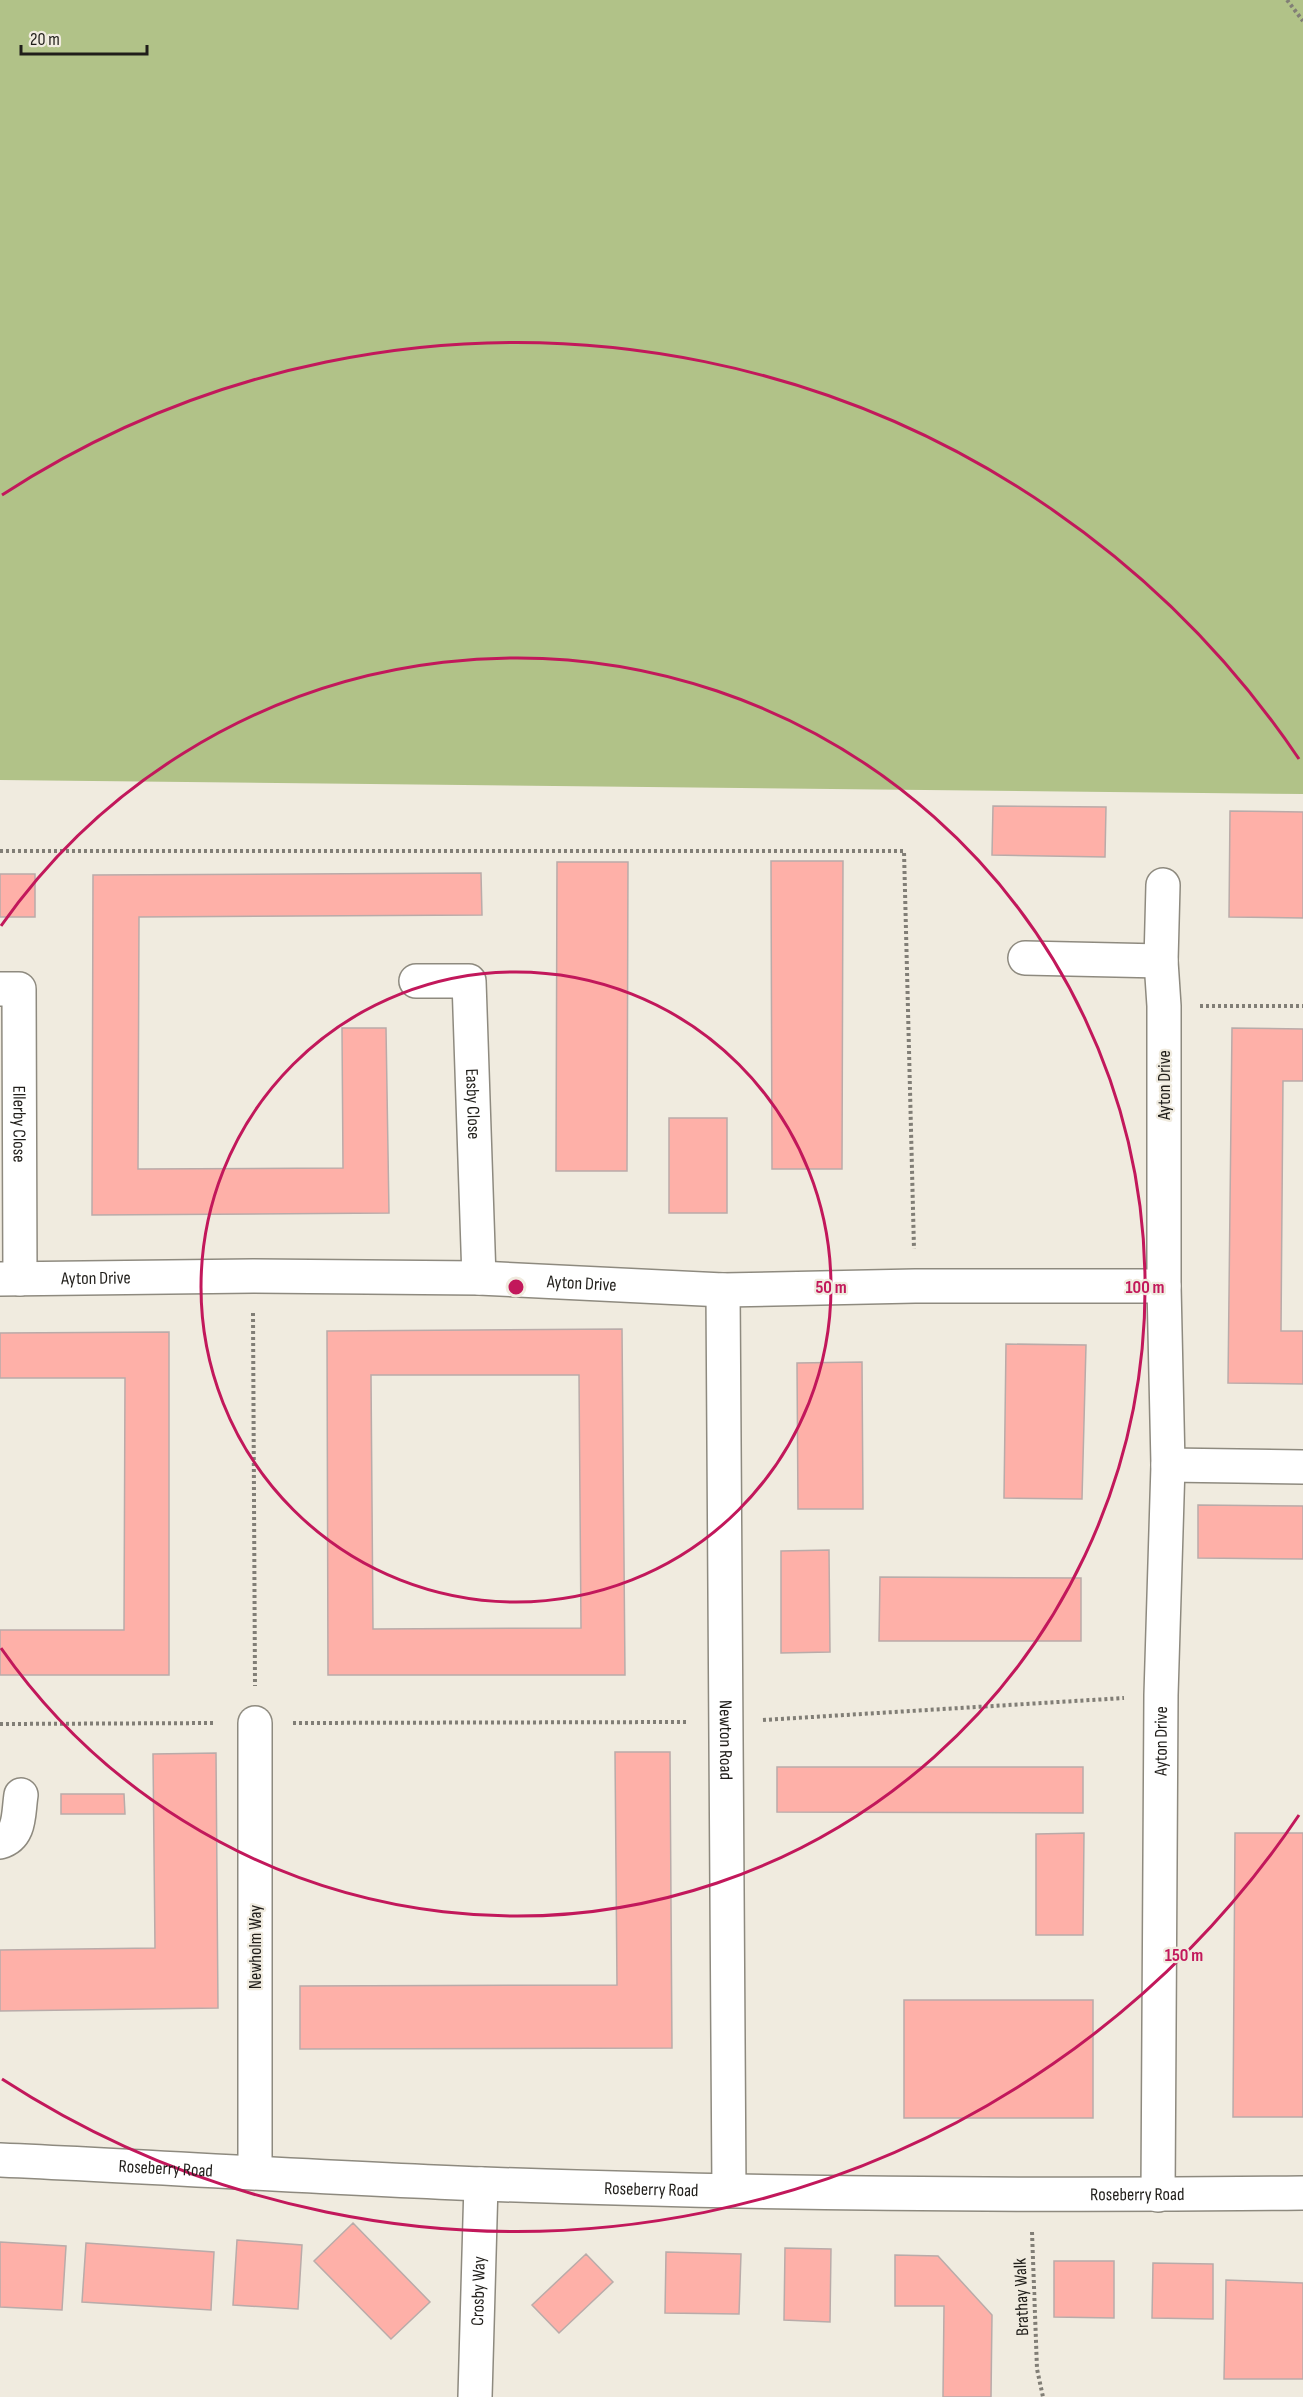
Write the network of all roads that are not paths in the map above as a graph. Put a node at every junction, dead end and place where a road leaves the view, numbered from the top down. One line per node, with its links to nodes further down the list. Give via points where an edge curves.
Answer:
1 (1163, 885): 3 (street, Ayton Drive)
2 (1026, 958): 3 (street)
3 (1161, 961): 8 (street, Ayton Drive)
4 (416, 981): 6 (street, Easby Close, via 469,981)
5 (0, 989): 7 (street, Ellerby Close, via 19,989)
6 (479, 1278): 7 (street, Ayton Drive); 9 (street, Ayton Drive)
7 (10, 1279)
8 (1164, 1286): 9 (street, Ayton Drive); 10 (street, Ayton Drive)
9 (723, 1290): 18 (street, Newton Road)
10 (1168, 1465): 11 (street); 20 (street, Ayton Drive, via 1161,1695)
11 (1303, 1467)
12 (255, 1723): 16 (street, Newholm Way)
13 (21, 1795): 14 (street, via 15,1832)
14 (0, 1842)
15 (0, 2160): 16 (street, Roseberry Road)
16 (255, 2171): 17 (street, Roseberry Road)
17 (481, 2184): 18 (street, Roseberry Road); 21 (street, Crosby Way)
18 (729, 2191): 20 (street, Roseberry Road)
19 (1303, 2193): 20 (street, Roseberry Road)
20 (1158, 2195)
21 (475, 2397)

